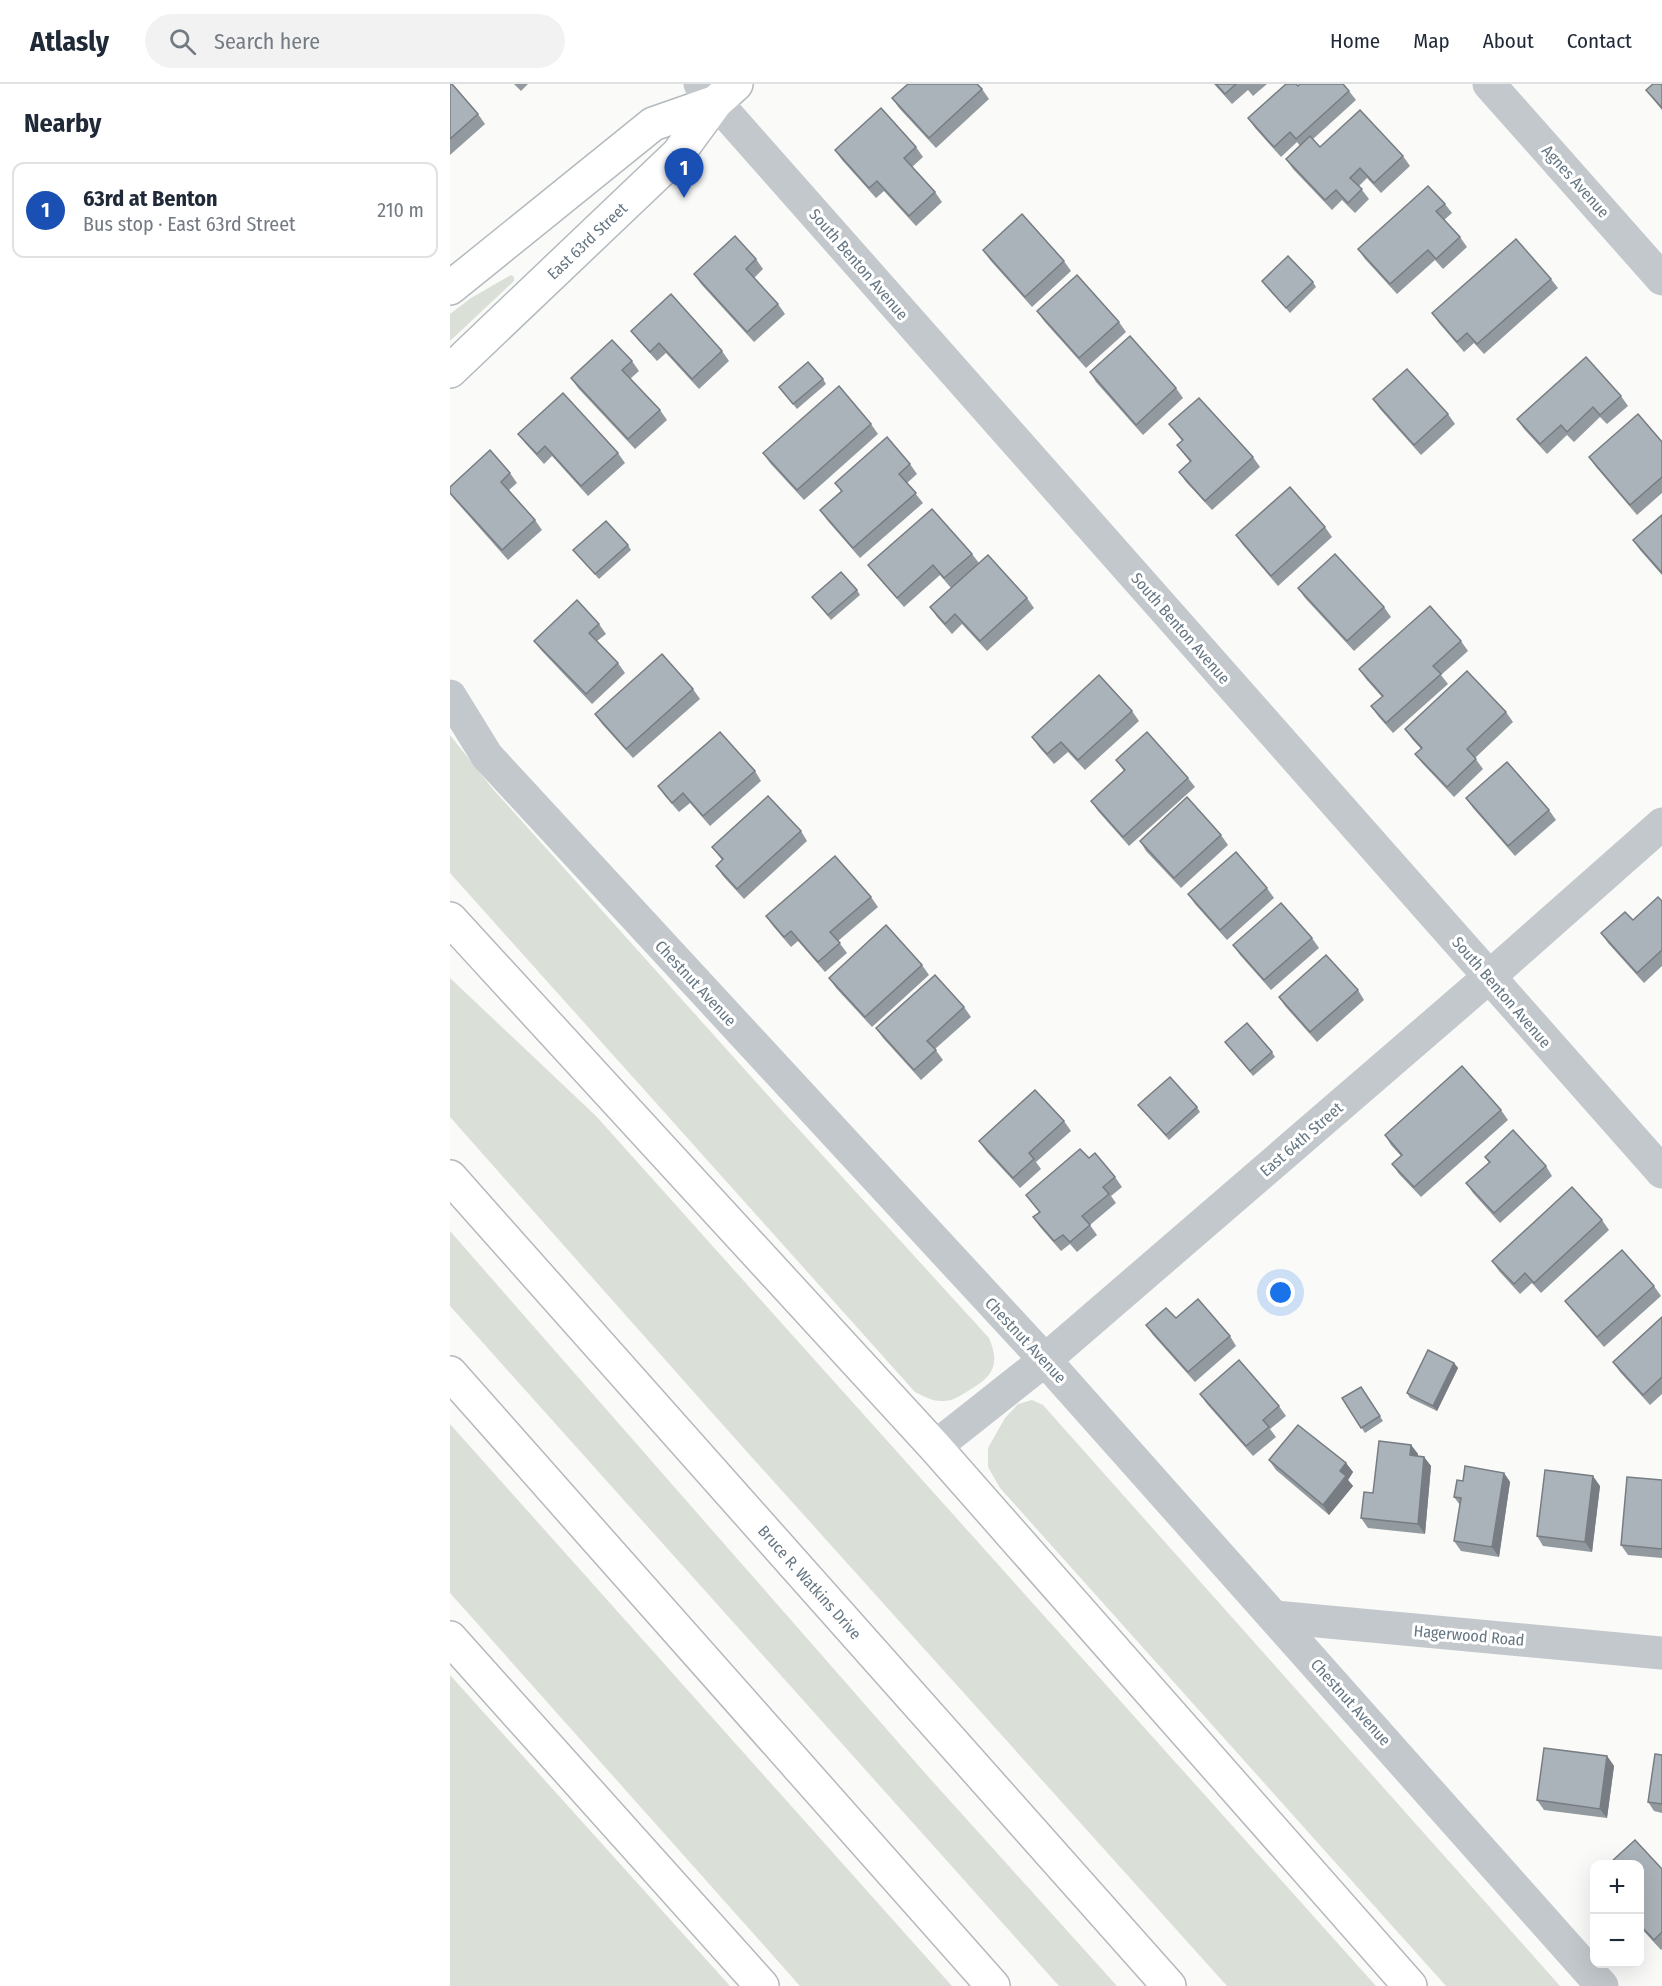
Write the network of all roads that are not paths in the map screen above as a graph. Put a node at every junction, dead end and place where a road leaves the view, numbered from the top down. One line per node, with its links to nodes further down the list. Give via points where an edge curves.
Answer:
1 (1490, 84): 3 (street, Agnes Avenue)
2 (717, 90): 4 (main road, via 653,124); 5 (main road, East 63rd Street, via 678,154); 9 (street, South Benton Avenue)
3 (1662, 279)
4 (450, 288)
5 (450, 370)
6 (450, 696): 12 (street, Chestnut Avenue, via 487,756)
7 (1662, 824): 9 (street, East 64th Street)
8 (450, 919): 14 (main road)
9 (1489, 977): 10 (street, South Benton Avenue); 12 (street, East 64th Street)
10 (1662, 1172)
11 (450, 1177): 20 (main road, Bruce R. Watkins Drive)
12 (1045, 1360): 14 (street, East 64th Street); 15 (street, Chestnut Avenue)
13 (450, 1373): 19 (main road)
14 (935, 1447): 21 (main road)
15 (1275, 1617): 17 (street, Hagerwood Road); 22 (street, Chestnut Avenue)
16 (450, 1638): 18 (main road)
17 (1662, 1653)
18 (762, 1986)
19 (993, 1986)
20 (1169, 1986)
21 (1410, 1986)
22 (1602, 1986)

